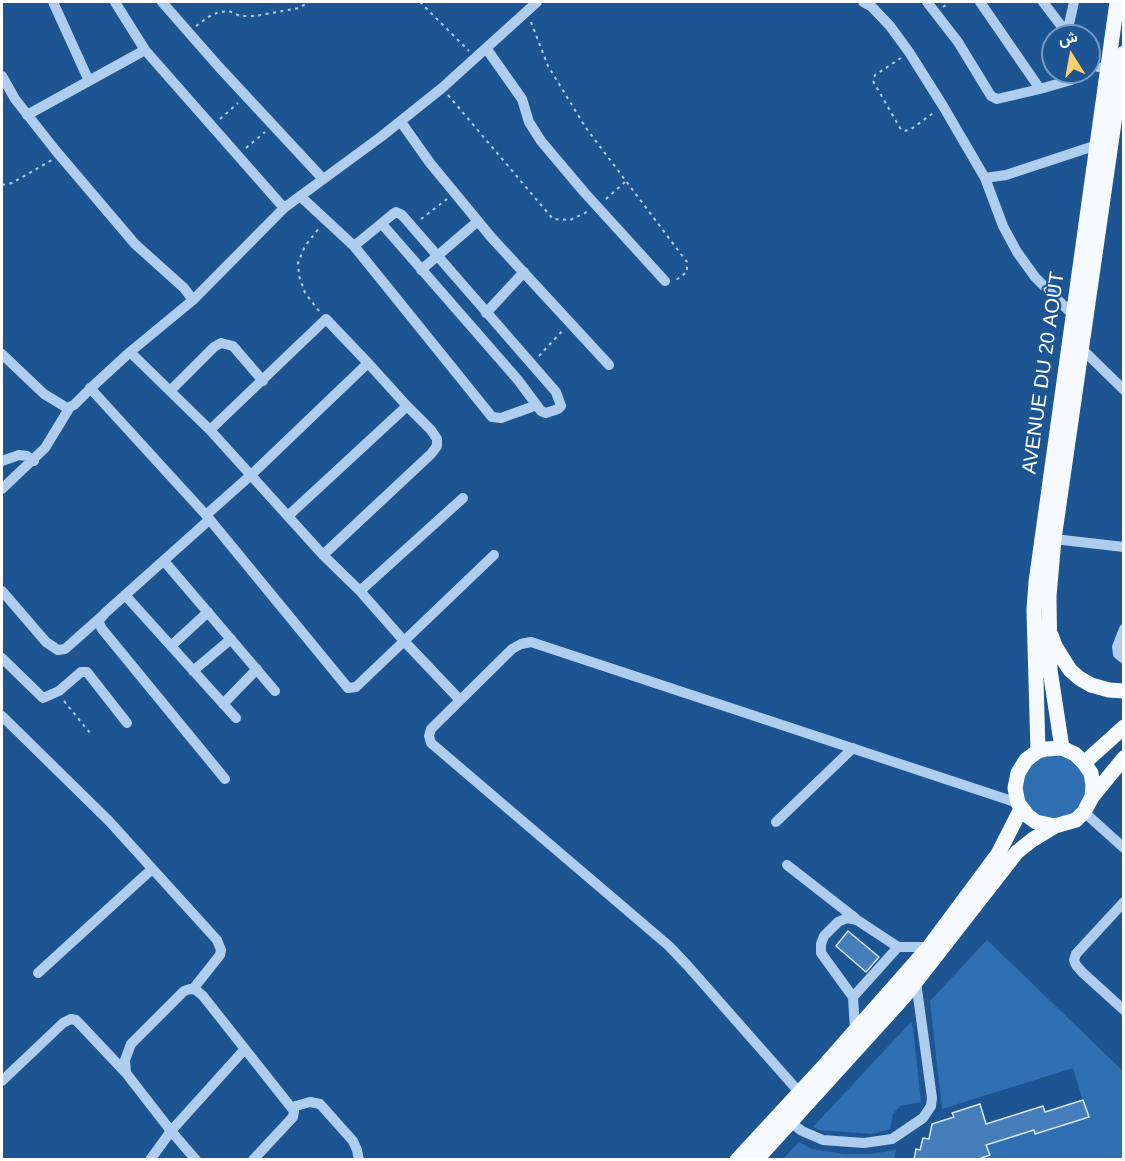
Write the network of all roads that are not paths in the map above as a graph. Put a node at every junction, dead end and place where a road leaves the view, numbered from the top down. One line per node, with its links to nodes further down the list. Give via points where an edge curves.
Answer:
1 (53, 2): 17 (street)
2 (116, 2): 14 (street)
3 (162, 2): 24 (street)
4 (537, 2): 13 (street)
5 (863, 2): 23 (street, via 890,26 909,52)
6 (927, 2): 19 (street, via 958,42 991,96 1004,99)
7 (980, 2): 19 (street)
8 (1043, 2): 11 (street)
9 (1074, 2): 12 (street)
10 (1117, 2): 22 (main road, AVENUE DU 20 AOÛT)
11 (1060, 24)
12 (1070, 24)
13 (486, 48): 21 (street); 33 (street, via 522,99 533,130)
14 (146, 50): 17 (street); 26 (street)
15 (1124, 53): 37 (main road, AVENUE DU 20 AOÛT)
16 (2, 76): 20 (street)
17 (89, 81): 20 (street)
18 (1057, 84): 19 (street)
19 (1040, 89)
20 (27, 115): 34 (street, via 135,244)
21 (400, 122): 24 (street); 27 (street)
22 (1097, 145): 23 (street, via 1006,175); 36 (main road, AVENUE DU 20 AOÛT)
23 (985, 178): 36 (street, via 1017,252 1035,277)
24 (323, 179): 25 (street)
25 (300, 196): 26 (street); 29 (street)
26 (284, 208): 34 (street)
27 (477, 220): 30 (street); 32 (street)
28 (382, 224): 29 (street); 30 (street, via 399,213); 31 (street)
29 (354, 246): 46 (street, via 492,417 501,418)
30 (437, 255): 31 (street); 35 (street)
31 (421, 270): 46 (street)
32 (524, 272): 35 (street); 41 (street)
33 (665, 281)
34 (193, 300): 38 (street)
35 (486, 313): 46 (street, via 556,392 561,405 546,413)
36 (1074, 316): 86 (main road, AVENUE DU 20 AOÛT, via 1036,582)
37 (1083, 349): 44 (street); 57 (main road, AVENUE DU 20 AOÛT)
38 (130, 352): 43 (street); 45 (street)
39 (2, 354): 48 (street, via 44,394 63,408)
40 (368, 363): 42 (street, via 326,319); 47 (street); 52 (street)
41 (609, 365)
42 (263, 381): 45 (street, via 233,346 221,343); 49 (street)
43 (90, 388): 48 (street); 56 (street)
44 (1124, 390)
45 (170, 391): 49 (street)
46 (537, 405)
47 (407, 406): 55 (street); 59 (street, via 431,430 437,446)
48 (70, 407): 51 (street)
49 (210, 430): 52 (street)
50 (2, 461): 51 (street, via 19,455)
51 (34, 461): 53 (street)
52 (251, 475): 55 (street); 56 (street)
53 (2, 489)
54 (463, 498): 63 (street)
55 (289, 515): 59 (street)
56 (208, 518): 61 (street); 70 (street, via 348,688 356,687)
57 (1054, 539): 58 (street); 67 (main road, AVENUE DU 20 AOÛT)
58 (1124, 547)
59 (324, 555): 63 (street)
60 (494, 555): 70 (street)
61 (164, 561): 64 (street); 65 (street)
62 (2, 591): 66 (street, via 46,642 58,650)
63 (360, 591): 70 (street)
64 (126, 595): 66 (street); 71 (street)
65 (208, 612): 69 (street); 71 (street)
66 (105, 614): 89 (street, via 99,621 102,629)
67 (1048, 623): 77 (main road, via 1055,646 1070,670 1091,685); 85 (main road, AVENUE DU 20 AOÛT, via 1050,670)
68 (1124, 629): 73 (street, via 1117,647)
69 (231, 639): 74 (street); 75 (street)
70 (404, 641): 78 (street)
71 (171, 646): 75 (street)
72 (2, 657): 82 (street, via 41,698 87,672)
73 (1124, 659)
74 (257, 669): 76 (street); 79 (street)
75 (194, 671): 79 (street)
76 (275, 691)
77 (1124, 691)
78 (460, 700): 84 (street, via 512,649 531,642); 111 (street, via 431,729 431,743 669,946)
79 (223, 704): 81 (street)
80 (2, 716): 97 (street)
81 (236, 718)
82 (127, 723)
83 (1124, 727): 88 (main road)
84 (853, 748): 91 (street); 93 (street)
85 (1062, 748): 86 (main road); 88 (main road)
86 (1038, 751): 91 (main road, via 1018,773 1015,788)
87 (1124, 758): 90 (main road)
88 (1084, 763): 90 (main road, via 1093,785)
89 (225, 779)
90 (1092, 797): 92 (main road)
91 (1020, 806): 94 (main road, via 1036,822); 101 (main road, via 998,854)
92 (1084, 812): 94 (main road, via 1076,820); 95 (street)
93 (776, 822)
94 (1055, 826): 103 (main road, via 1017,852)
95 (1124, 848)
96 (787, 865): 99 (street)
97 (152, 869): 102 (street); 104 (street, via 219,944 220,955)
98 (1124, 902): 106 (street, via 1074,960)
99 (857, 920): 100 (street); 105 (street, via 846,918 838,922 821,944 821,952)
100 (898, 946): 101 (street); 105 (street)
101 (929, 946): 107 (main road)
102 (38, 973)
103 (916, 982): 113 (main road); 113 (street, via 932,1098 923,1118 892,1139 864,1143 823,1140)
104 (194, 989): 108 (street); 109 (street, via 184,991 131,1044 124,1060)
105 (853, 997): 107 (street)
106 (1124, 1010)
107 (855, 1029): 111 (main road)
108 (244, 1050): 112 (street); 114 (street)
109 (126, 1072): 110 (street, via 71,1019); 114 (street)
110 (2, 1081)
111 (798, 1092): 119 (main road)
112 (292, 1107): 117 (street, via 293,1117); 118 (street, via 310,1102 320,1104 352,1141)
113 (790, 1122): 120 (main road)
114 (171, 1131): 115 (street); 116 (street)
115 (150, 1160)
116 (196, 1160)
117 (253, 1160)
118 (359, 1160)
119 (737, 1160)
120 (756, 1160)

